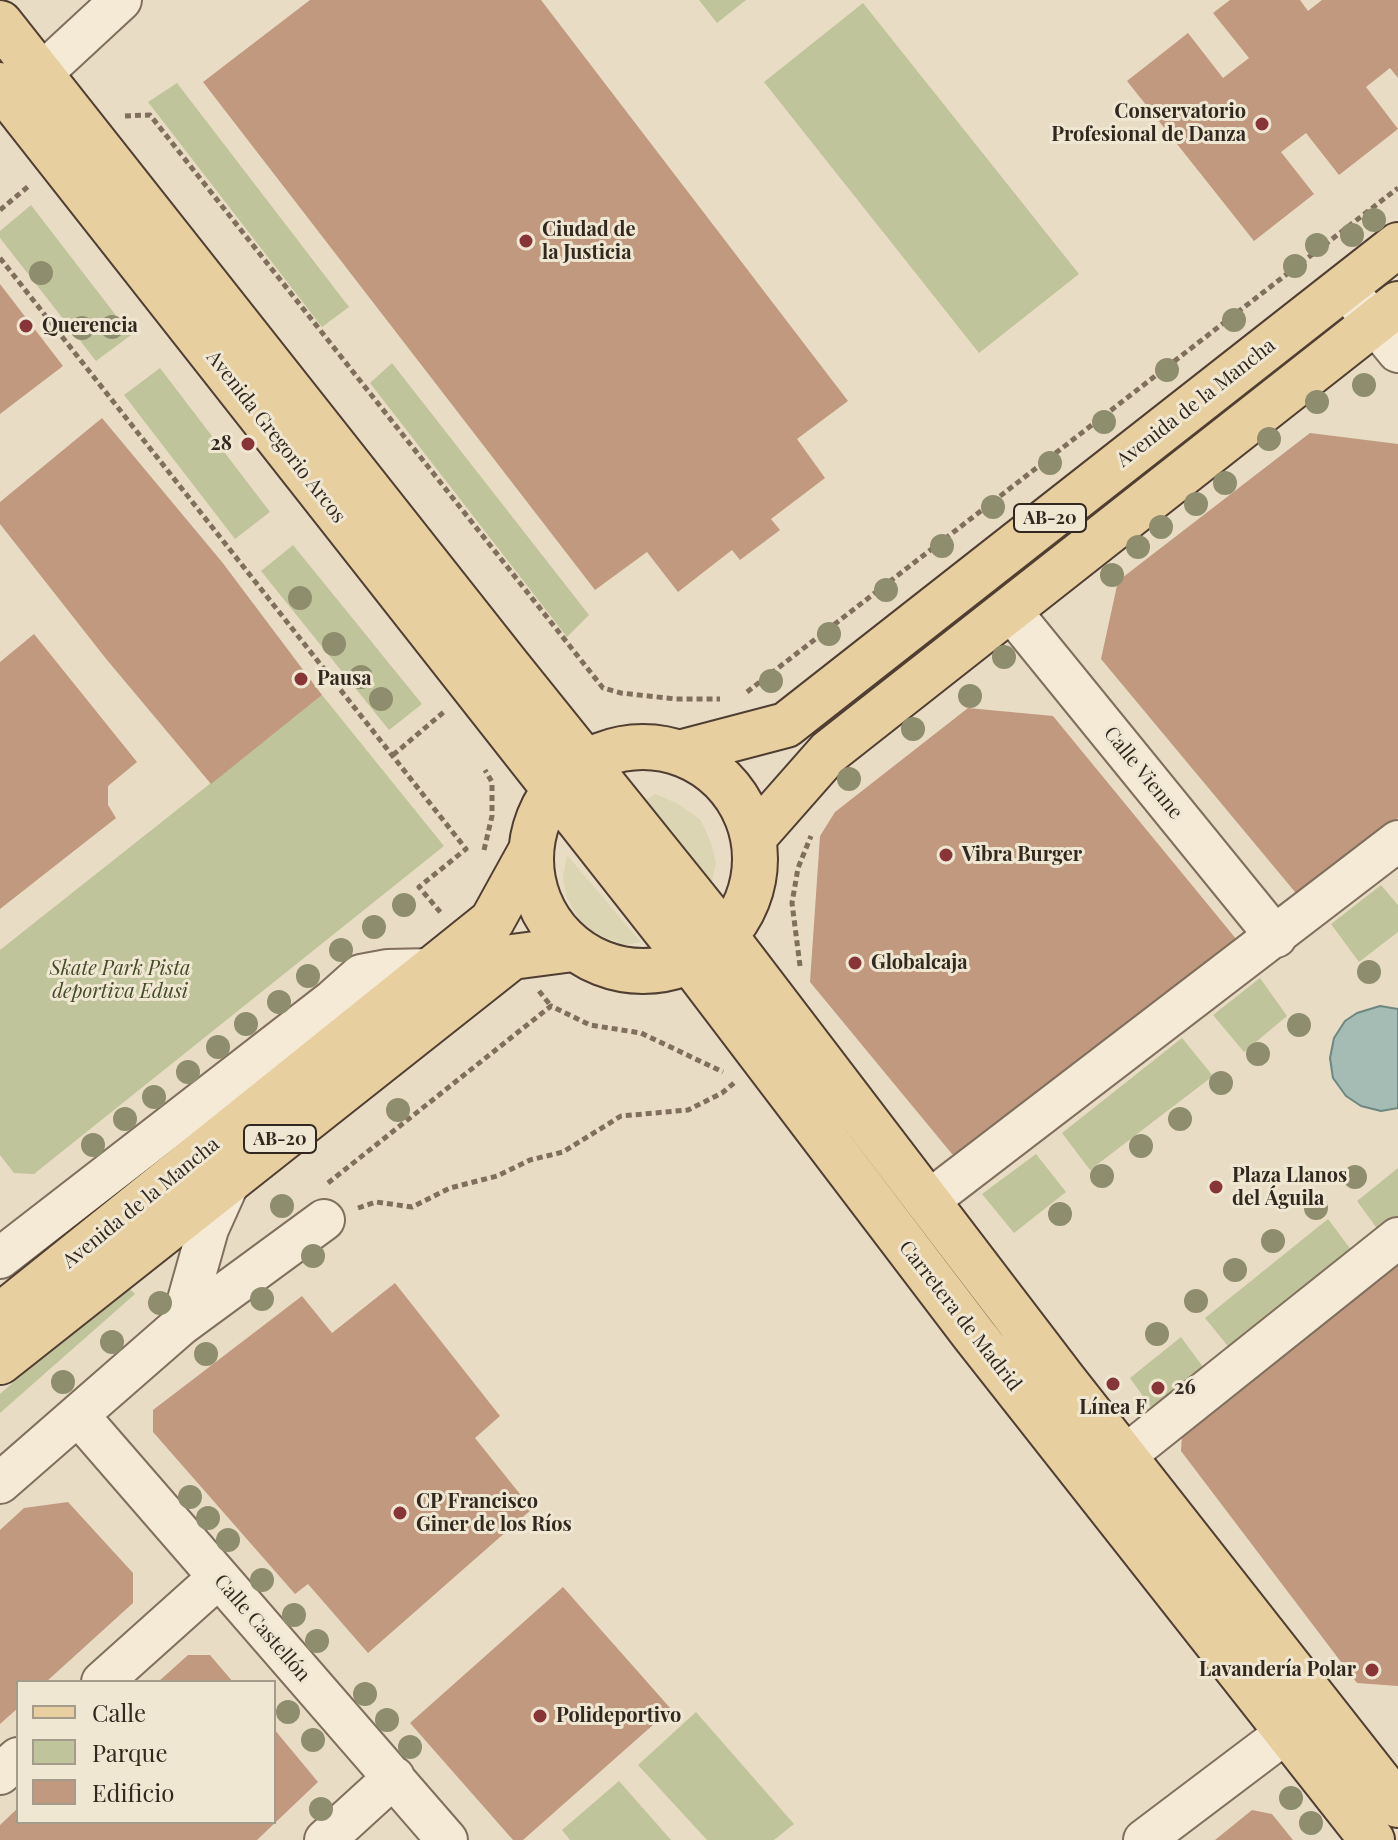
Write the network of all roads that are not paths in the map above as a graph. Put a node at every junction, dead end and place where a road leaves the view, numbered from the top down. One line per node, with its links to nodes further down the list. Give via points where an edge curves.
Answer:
1 (121, 0): 4 (street)
2 (0, 23): 4 (main road, Avenida Gregorio Arcos)
3 (0, 57): 4 (main road, Avenida Gregorio Arcos)
4 (20, 80): 11 (main road, Avenida Gregorio Arcos); 12 (main road, Avenida Gregorio Arcos)
5 (1398, 245): 6 (main road, Avenida de la Mancha / AB-20)
6 (1345, 287): 7 (street); 8 (main road, Avenida de la Mancha / AB-20)
7 (1390, 326): 9 (main road, AB-20)
8 (995, 562): 9 (street); 10 (main road, Avenida de la Mancha / AB-20, via 786,725)
9 (1017, 604): 13 (main road, AB-20, via 829,752); 17 (street, Calle Vienne)
10 (683, 752): 11 (main road, Avenida de la Mancha, via 633,746); 13 (main road, Avenida de la Mancha, via 730,785)
11 (585, 761): 12 (main road, Avenida de la Mancha); 16 (main road)
12 (552, 790): 15 (main road, Avenida de la Mancha, via 535,820); 19 (main road, Carretera de Madrid)
13 (755, 836): 16 (main road, Avenida de la Mancha, via 753,890)
14 (1398, 841): 17 (street)
15 (529, 854): 18 (main road, Avenida de la Mancha, via 539,907); 20 (main road, Avenida de la Mancha / AB-20, via 492,921)
16 (726, 937): 19 (main road, Avenida de la Mancha); 38 (main road, via 1064,1380)
17 (1276, 937): 22 (street)
18 (573, 949): 19 (main road, Avenida de la Mancha, via 609,968 650,973); 21 (main road, Avenida de la Mancha / AB-20, via 512,957)
19 (691, 963): 34 (main road, Carretera de Madrid, via 974,1335)
20 (432, 969): 25 (street, Avenida de la Mancha, via 361,975); 26 (main road, Avenida de la Mancha / AB-20)
21 (231, 1178): 27 (street, Avenida de la Mancha, via 208,1229); 28 (main road, Avenida de la Mancha / AB-20)
22 (944, 1189)
23 (324, 1220): 27 (street)
24 (1398, 1238): 30 (street)
25 (1, 1255)
26 (0, 1316)
27 (181, 1325): 29 (street)
28 (0, 1362)
29 (78, 1415): 31 (street); 32 (street, Calle Castellón)
30 (1141, 1443)
31 (0, 1483)
32 (218, 1578): 33 (street); 37 (street, Calle Castellón)
33 (104, 1680)
34 (1287, 1732): 41 (street); 42 (main road, Carretera de Madrid)
35 (16, 1760): 36 (street)
36 (0, 1774)
37 (394, 1777): 39 (street); 40 (street, Calle Castellón)
38 (1396, 1798)
39 (325, 1840)
40 (447, 1840)
41 (1144, 1840)
42 (1372, 1840)

